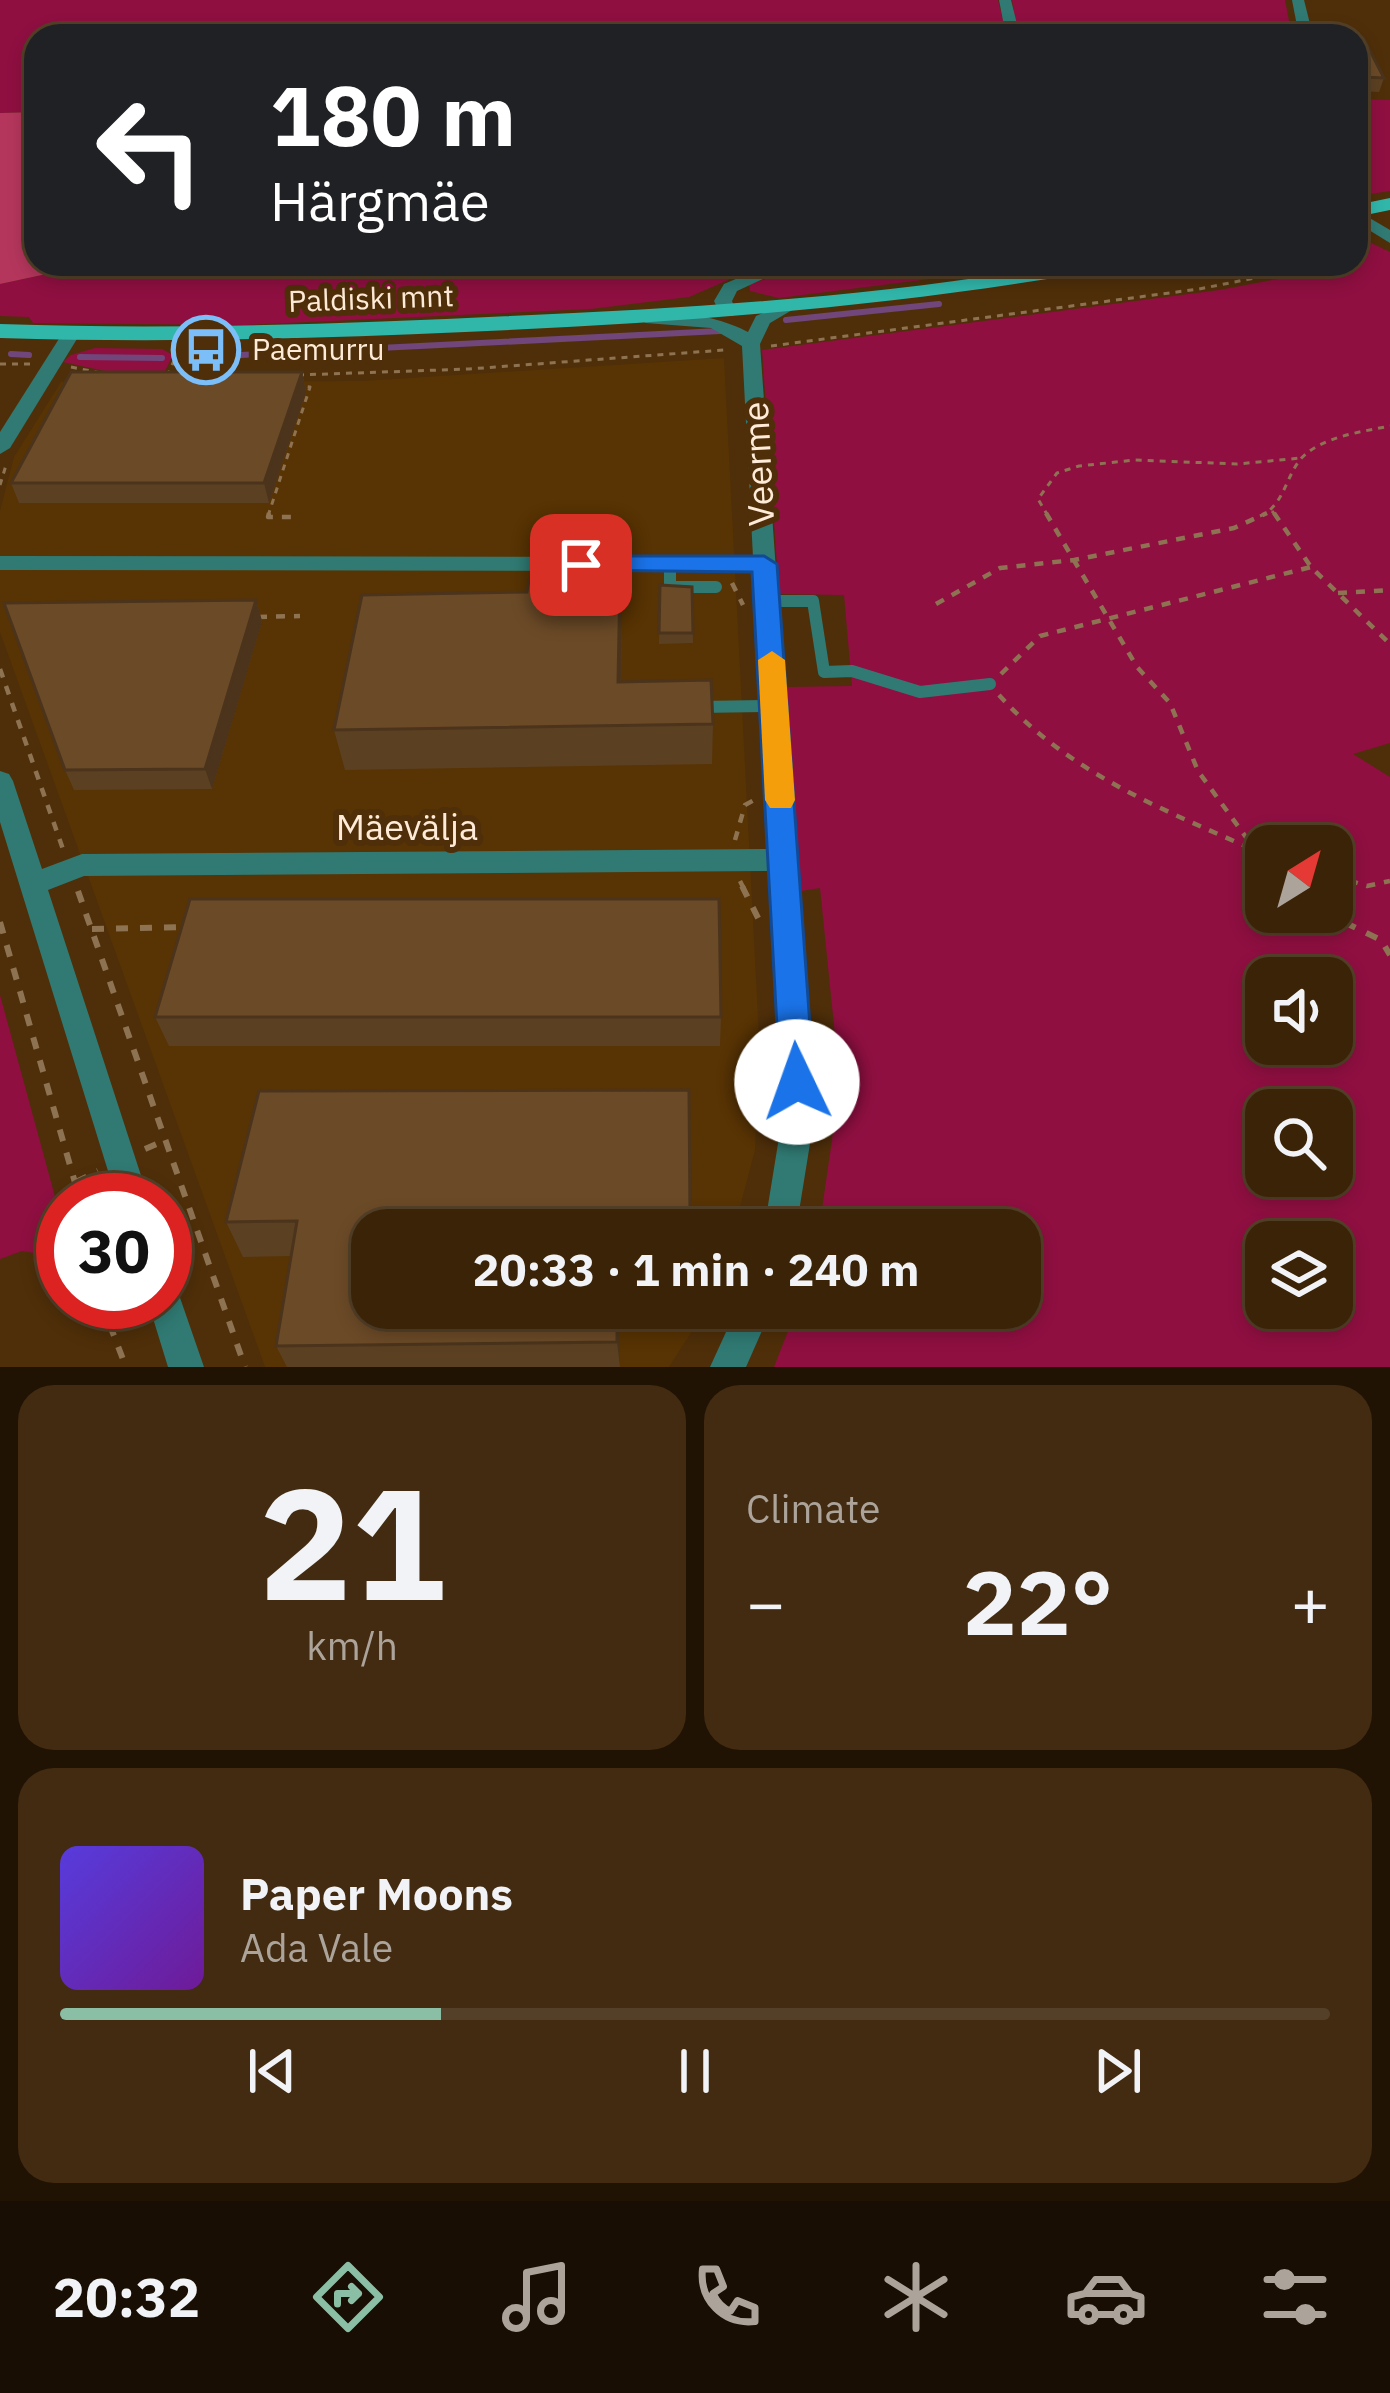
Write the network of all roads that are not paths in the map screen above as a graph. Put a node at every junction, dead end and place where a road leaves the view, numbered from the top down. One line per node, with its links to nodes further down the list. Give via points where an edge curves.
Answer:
1 (758, 276): 4 (street, via 730,288)
2 (1028, 276): 3 (main road, Paldiski mnt)
3 (790, 306): 4 (main road, Paldiski mnt); 8 (street, via 762,320)
4 (728, 312): 5 (main road, Paldiski mnt)
5 (644, 317): 7 (main road, Paldiski mnt); 8 (street, via 718,323)
6 (0, 331): 7 (main road, Paldiski mnt)
7 (71, 334): 9 (street)
8 (751, 346): 11 (street, Veerme)
9 (0, 448)
10 (0, 563): 13 (street)
11 (764, 564): 12 (street); 16 (street, Veerme)
12 (670, 565): 13 (street); 15 (lane, via 670,587)
13 (84, 566): 14 (street)
14 (0, 582)
15 (716, 587)
16 (768, 601): 17 (lane, via 813,601 824,673 852,671 920,692); 18 (street, Veerme)
17 (990, 684)
18 (775, 706): 19 (lane); 21 (street, Veerme)
19 (690, 707)
20 (0, 782): 22 (street)
21 (784, 860): 22 (street, Mäevälja, via 82,865); 24 (street, Veerme, via 797,1126)
22 (33, 884): 23 (street)
23 (124, 1173)
24 (783, 1209)
25 (174, 1329): 27 (street)
26 (745, 1329): 28 (street)
27 (186, 1367)
28 (728, 1367)

